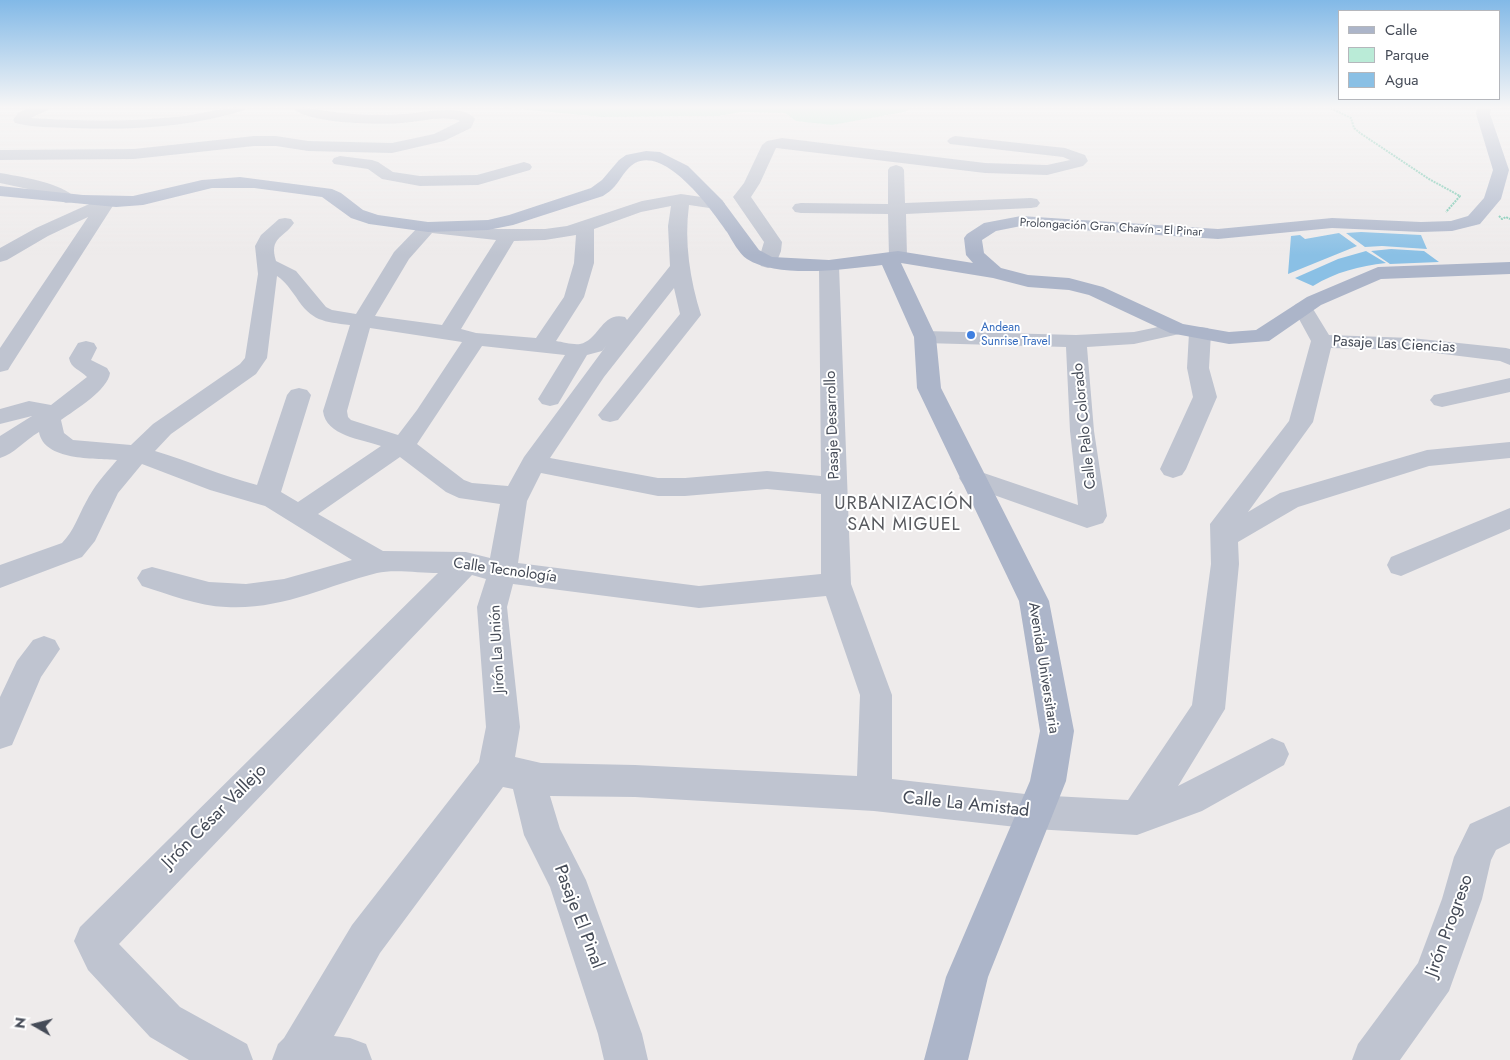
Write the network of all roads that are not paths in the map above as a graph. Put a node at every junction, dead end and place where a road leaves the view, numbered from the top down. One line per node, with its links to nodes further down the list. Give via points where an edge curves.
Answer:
1 (219, 156): 12 (street)
2 (274, 156): 10 (street, via 356,162 372,165 388,176 420,181 478,180)
3 (643, 156): 24 (main road, via 625,163 608,184 596,192 513,220 488,225)
4 (653, 156): 20 (main road, via 682,169)
5 (763, 156): 29 (street, via 742,197 772,242)
6 (891, 156): 7 (street, via 985,168 1047,170 1078,163 1079,158)
7 (1074, 156)
8 (1497, 156): 34 (main road, Prolongación Gran Chavín - El Pinar, via 1501,170 1492,199 1474,220 1452,226 1332,223 1218,234 1021,221 990,227 973,238 974,255)
9 (0, 167): 11 (street)
10 (524, 167)
11 (76, 170)
12 (121, 170)
13 (896, 170): 22 (street)
14 (0, 178): 16 (street, via 24,182)
15 (0, 191): 16 (main road)
16 (66, 198): 18 (main road)
17 (681, 200): 20 (street); 25 (street, via 660,201); 33 (street, via 676,226)
18 (107, 201): 24 (main road, via 135,200 232,181 326,193 357,214 375,220); 27 (street); 48 (street)
19 (1031, 203): 22 (street)
20 (716, 204): 29 (main road, via 752,254)
21 (801, 208): 22 (street)
22 (897, 210): 28 (street)
23 (285, 223): 30 (street, via 264,243)
24 (428, 227): 26 (street); 36 (street, via 401,256)
25 (585, 227): 26 (street, via 560,234); 44 (street, via 584,263 574,297)
26 (508, 235): 38 (street)
27 (0, 256)
28 (894, 258): 31 (main road); 34 (main road); 40 (main road, Avenida Universitaria)
29 (768, 262): 31 (main road)
30 (268, 265): 36 (street, via 292,276 317,313); 59 (street, via 256,358 248,369 162,429)
31 (829, 266): 63 (street, Pasaje Desarrollo)
32 (1510, 268): 35 (main road, Prolongación Gran Chavín - El Pinar, via 1378,273)
33 (676, 272): 46 (street, via 641,297 594,346); 53 (street, via 691,315); 60 (street, Jirón La Unión, via 596,373)
34 (994, 272): 37 (main road, Prolongación Gran Chavín - El Pinar, via 1028,281 1069,284 1096,292)
35 (1303, 308): 39 (main road, Prolongación Gran Chavín - El Pinar, via 1261,336 1229,338); 43 (street)
36 (362, 321): 38 (street); 56 (street, via 335,411 336,419 342,425)
37 (1177, 329): 39 (main road, Prolongación Gran Chavín - El Pinar); 42 (street, via 1134,338)
38 (448, 332): 41 (street)
39 (1200, 333): 61 (street, via 1198,368 1205,397)
40 (925, 337): 42 (street); 62 (main road, Avenida Universitaria, via 928,388)
41 (476, 339): 44 (street); 56 (street, via 420,424)
42 (1076, 340): 62 (street, Calle Palo Colorado, via 1082,431 1093,516 1087,518)
43 (1322, 341): 47 (street, Pasaje Las Ciencias, via 1411,344); 68 (street, Pasaje Las Ciencias, via 1301,422 1224,524)
44 (542, 345): 46 (street)
45 (86, 348): 54 (street, via 81,362 99,373 98,379)
46 (579, 351): 51 (street)
47 (1509, 356)
48 (0, 365)
49 (1510, 385): 52 (street)
50 (298, 395): 65 (street)
51 (550, 399)
52 (1442, 400)
53 (610, 415)
54 (48, 416): 55 (street, via 47,411 28,408); 57 (street, via 18,433); 59 (street, Calle Tecnología, via 52,437 67,448)
55 (0, 417)
56 (400, 444): 64 (street, via 455,486 468,492); 66 (street)
57 (0, 450)
58 (1510, 450): 68 (street, via 1427,458 1408,463 1289,500)
59 (137, 454): 65 (street, Calle Tecnología, via 219,484); 73 (street, via 108,486 81,541 72,550)
60 (533, 462): 63 (street, via 658,487 767,480); 64 (street, Jirón La Unión)
61 (1173, 469)
62 (972, 478): 81 (main road, Avenida Universitaria, via 1034,601 1057,731 1048,781)
63 (835, 486): 75 (street, Pasaje Desarrollo)
64 (517, 496): 72 (street, Jirón La Unión)
65 (266, 497): 66 (street, Calle Tecnología)
66 (298, 515): 69 (street, Calle Tecnología)
67 (1510, 518): 71 (street)
68 (1224, 538): 82 (street, via 1225,564 1208,709)
69 (378, 562): 70 (street, Calle Tecnología); 74 (street, via 269,593 225,596)
70 (466, 563): 72 (street, Calle Tecnología); 85 (street, Jirón César Vallejo, via 94,941 102,956 165,1022)
71 (1401, 565)
72 (502, 572): 75 (street, Calle Tecnología, via 699,597); 79 (street, Jirón La Unión, via 492,607 503,727)
73 (0, 577)
74 (152, 578)
75 (836, 584): 80 (street, Pasaje Desarrollo, via 876,695)
76 (44, 649): 77 (street, via 28,670)
77 (0, 734)
78 (1272, 754): 82 (street, via 1189,799)
79 (511, 772): 80 (street, Calle La Amistad, via 541,779); 84 (street, Jirón La Unión, via 366,938); 87 (street, Pasaje El Pinal, via 567,880)
80 (874, 794): 81 (street, Calle La Amistad)
81 (1034, 812): 82 (street, Calle La Amistad); 88 (main road, Avenida Universitaria, via 967,976)
82 (1137, 818)
83 (1510, 824): 89 (street, Jirón Progreso, via 1483,837 1434,976)
84 (297, 1057): 86 (street)
85 (230, 1060)
86 (350, 1060)
87 (626, 1060)
88 (946, 1060)
89 (1374, 1060)

